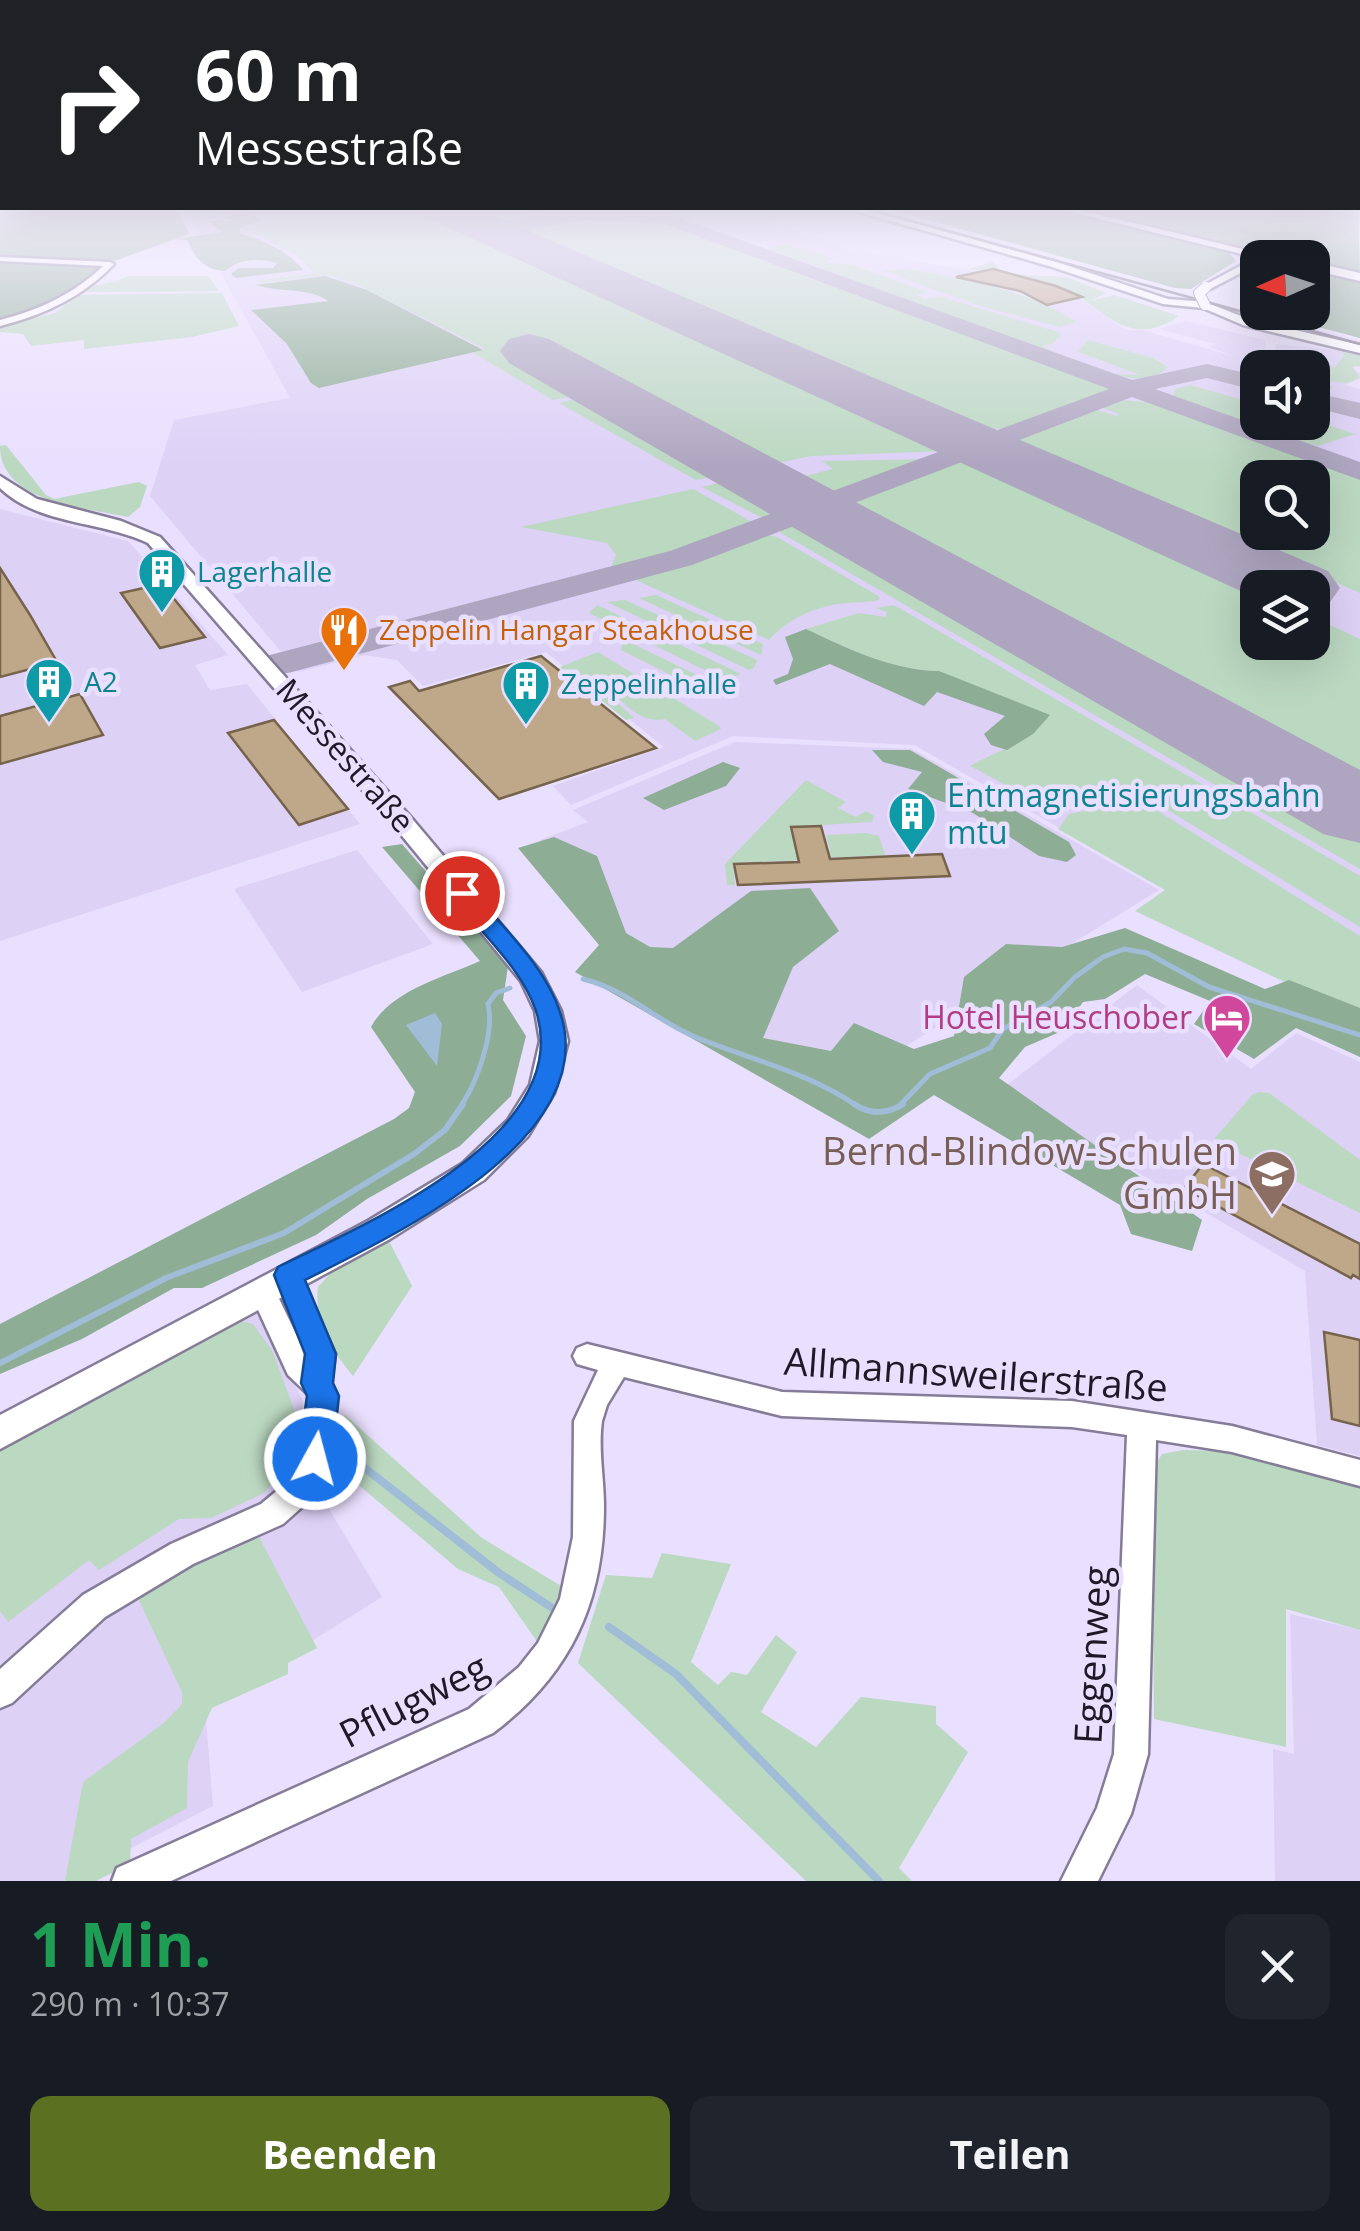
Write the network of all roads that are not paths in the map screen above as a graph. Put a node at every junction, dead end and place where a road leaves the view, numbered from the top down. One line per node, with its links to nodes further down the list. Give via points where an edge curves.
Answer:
1 (76, 291): 5 (street, via 54,306)
2 (1135, 291): 4 (street)
3 (1202, 291): 4 (street, bridge)
4 (1206, 305): 6 (street, via 1231,318)
5 (0, 323)
6 (1360, 349)
7 (0, 480): 8 (street, Messestraße, via 37,506 120,523 154,540 417,838 532,978 548,1011 554,1041 544,1086 518,1128 473,1172 379,1230)
8 (275, 1282): 11 (street, Messestraße); 13 (street, via 298,1367 323,1396 316,1454 301,1488 272,1514 182,1554 94,1606)
9 (602, 1360): 10 (street, Allmannsweilerstraße, via 782,1404 1072,1414); 14 (street, Pflugweg, via 585,1460 589,1504 578,1600 544,1668 480,1721)
10 (1142, 1423): 12 (street, Allmannsweilerstraße); 15 (street, Eggenweg, via 1130,1754 1113,1814)
11 (0, 1434)
12 (1360, 1473)
13 (0, 1691)
14 (130, 1881)
15 (1078, 1881)

